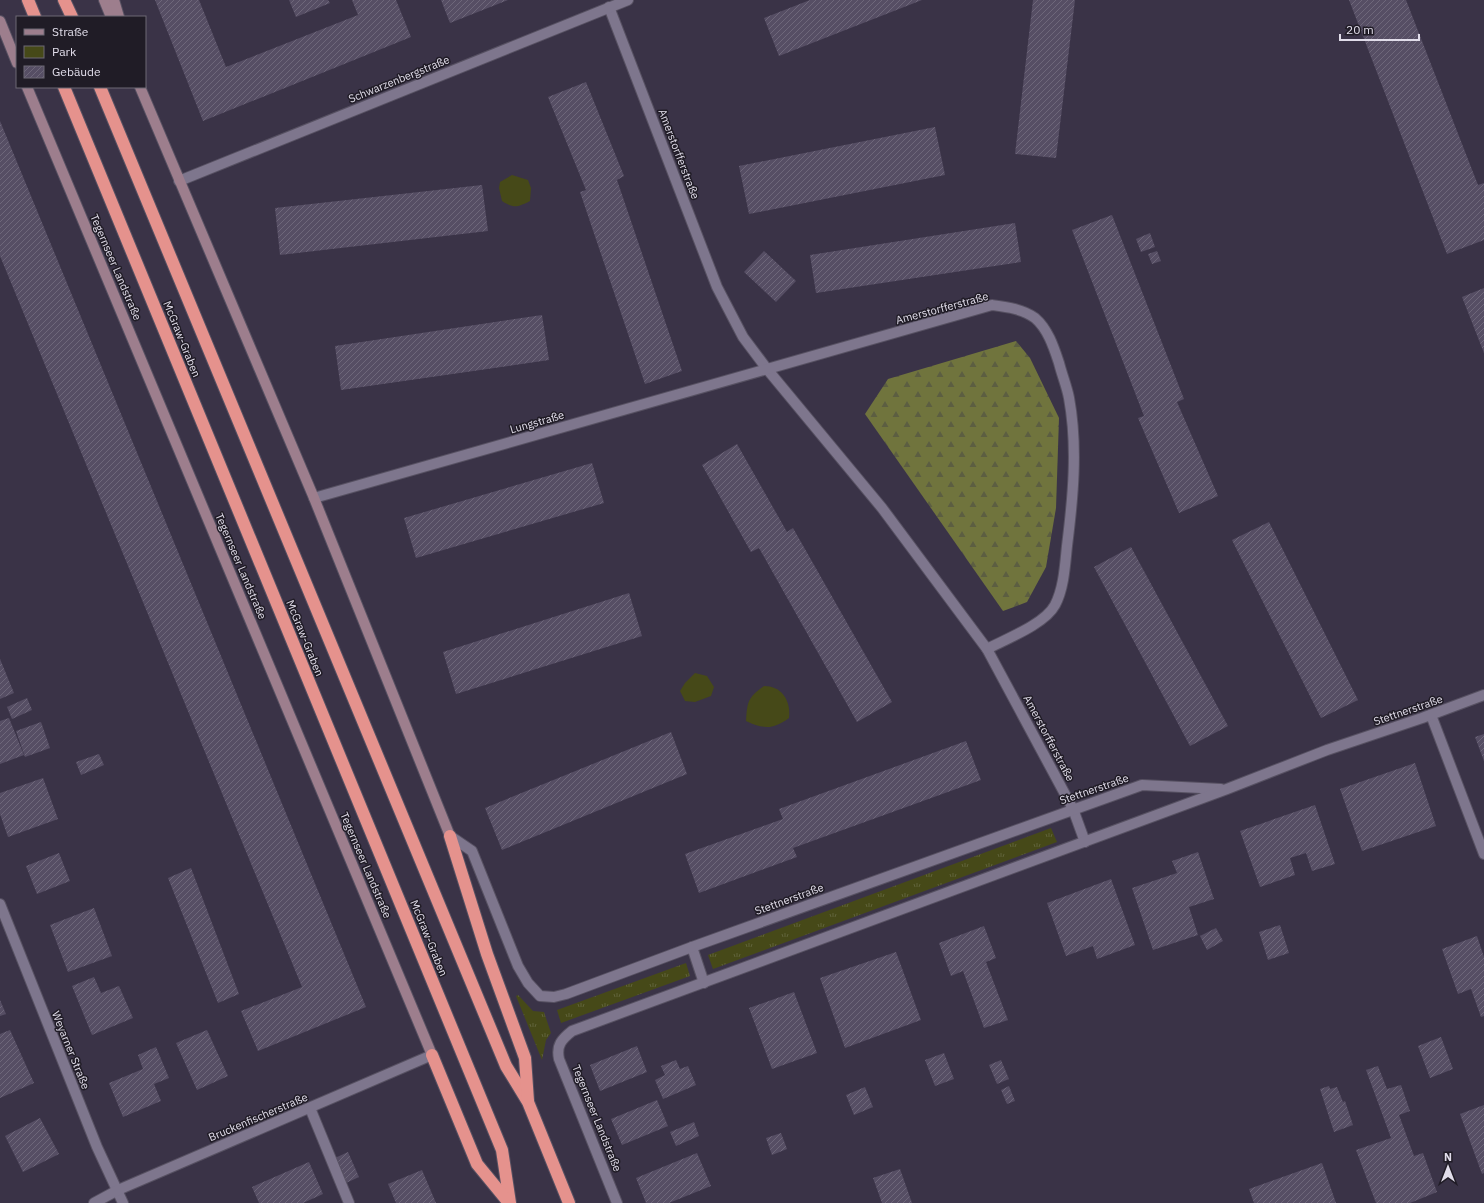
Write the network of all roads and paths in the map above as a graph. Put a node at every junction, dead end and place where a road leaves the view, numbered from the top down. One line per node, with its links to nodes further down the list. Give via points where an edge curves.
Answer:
1 (28, 0): 7 (highway)
2 (64, 0): 8 (highway)
3 (104, 0): 9 (main road)
4 (114, 0): 10 (main road)
5 (628, 0): 6 (street, Schwarzenbergstraße)
6 (609, 7): 17 (street, Schwarzenbergstraße); 18 (street, Amerstorfferstraße, via 717,287 743,337)
7 (35, 16)
8 (72, 16)
9 (111, 16)
10 (119, 16)
11 (0, 21): 12 (main road)
12 (16, 61)
13 (27, 88): 32 (main road, Tegernseer Landstraße)
14 (64, 88): 39 (highway, McGraw-Graben, via 502,1150)
15 (100, 88): 33 (highway, McGraw-Graben, via 506,1066)
16 (140, 88): 17 (main road)
17 (179, 181): 19 (main road)
18 (767, 369): 19 (street, Lungstraße); 20 (street, Amerstorfferstraße, via 882,508); 20 (street, Amerstorfferstraße, via 992,305 1024,312 1036,319 1048,334 1069,398 1073,433 1072,509 1060,590 1054,606 1040,622)
19 (314, 498): 25 (main road)
20 (987, 649): 24 (street, Amerstorfferstraße)
21 (1484, 695): 22 (street, Stettnerstraße)
22 (1432, 714): 23 (street, Stettnerstraße); 27 (street)
23 (1227, 789): 24 (street, Stettnerstraße, via 1142,785); 26 (street, Stettnerstraße)
24 (1073, 809): 26 (street, Amerstorfferstraße); 29 (street, Stettnerstraße)
25 (450, 836): 29 (street, Stettnerstraße, via 472,851 518,966 540,996 554,997 566,994); 33 (highway, via 486,954 525,1058)
26 (1085, 842): 30 (street, Stettnerstraße)
27 (1484, 854)
28 (0, 904): 35 (street, Weyarner Straße, via 97,1147)
29 (692, 947): 30 (street)
30 (704, 983): 31 (street, Stettnerstraße, via 572,1031)
31 (560, 1041): 41 (street, Tegernseer Landstraße, via 557,1050 559,1059)
32 (432, 1055): 34 (street, Bruckenfischerstraße); 39 (highway, via 476,1164)
33 (528, 1102): 40 (highway)
34 (310, 1108): 35 (street, Bruckenfischerstraße); 38 (street)
35 (118, 1190): 36 (street, Bruckenfischerstraße); 37 (street, Weyarner Straße)
36 (94, 1203)
37 (123, 1203)
38 (349, 1203)
39 (510, 1203)
40 (569, 1203)
41 (617, 1203)

